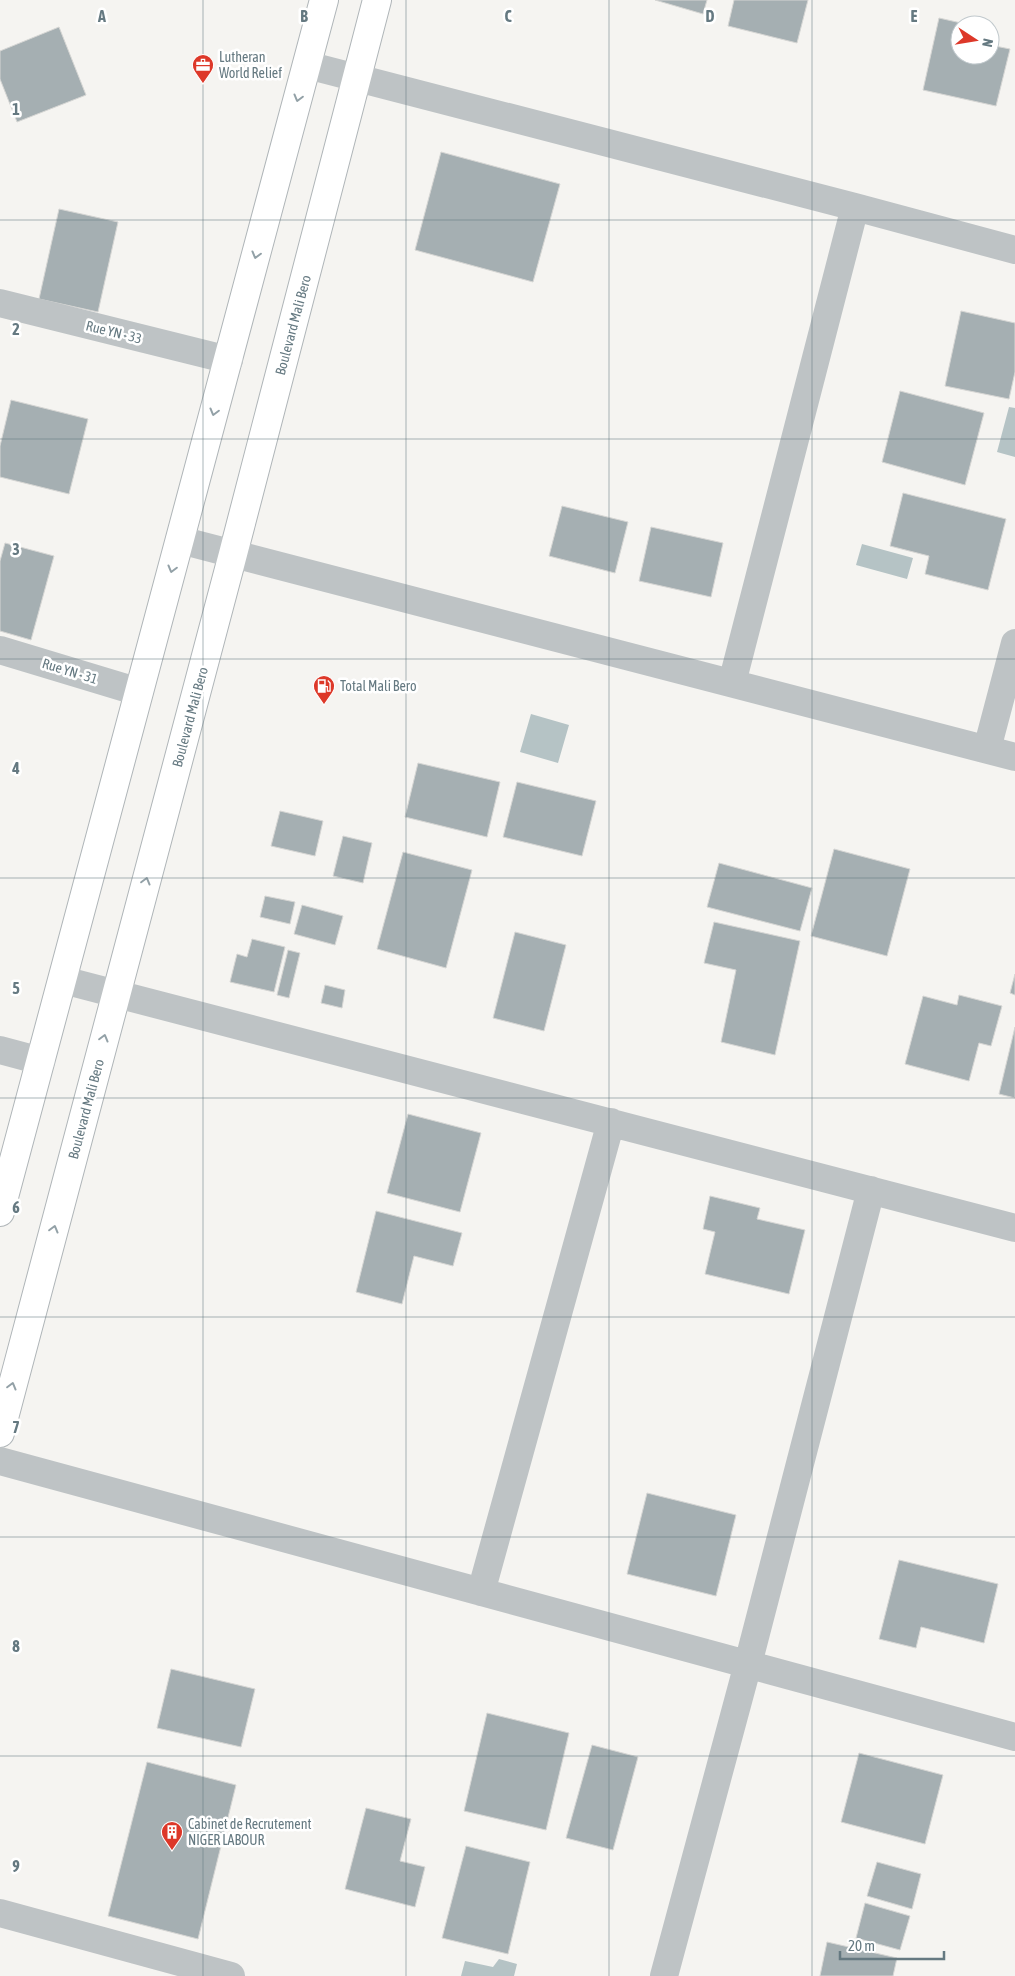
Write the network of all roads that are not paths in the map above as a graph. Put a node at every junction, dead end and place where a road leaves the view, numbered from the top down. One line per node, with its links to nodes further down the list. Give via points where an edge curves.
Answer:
1 (324, 0): 3 (main road)
2 (377, 0): 4 (main road, Boulevard Mali Bero)
3 (307, 65): 4 (street); 8 (main road, one-way to 8)
4 (356, 79): 5 (street); 10 (main road, Boulevard Mali Bero)
5 (855, 207): 6 (street); 13 (street)
6 (1015, 250)
7 (0, 303): 8 (street, Rue YN - 33)
8 (229, 360): 9 (main road, one-way to 9)
9 (180, 540): 10 (street); 14 (main road, one-way to 14)
10 (233, 554): 13 (street); 18 (main road, Boulevard Mali Bero, one-way to 10)
11 (1015, 643): 15 (street)
12 (0, 650): 14 (street, Rue YN - 31)
13 (732, 683): 15 (street)
14 (139, 692): 17 (main road)
15 (987, 749): 16 (street)
16 (1015, 757)
17 (63, 980): 18 (street); 20 (main road)
18 (116, 994): 21 (street); 25 (main road, Boulevard Mali Bero, one-way to 18)
19 (0, 1050): 20 (street)
20 (42, 1061): 23 (main road)
21 (611, 1122): 22 (street); 27 (street)
22 (871, 1190): 24 (street); 28 (street)
23 (0, 1212)
24 (1015, 1228)
25 (0, 1434)
26 (0, 1461): 27 (street)
27 (481, 1592): 28 (street)
28 (748, 1664): 29 (street); 32 (street)
29 (1015, 1737)
30 (0, 1913): 31 (street)
31 (231, 1976)
32 (664, 1976)

